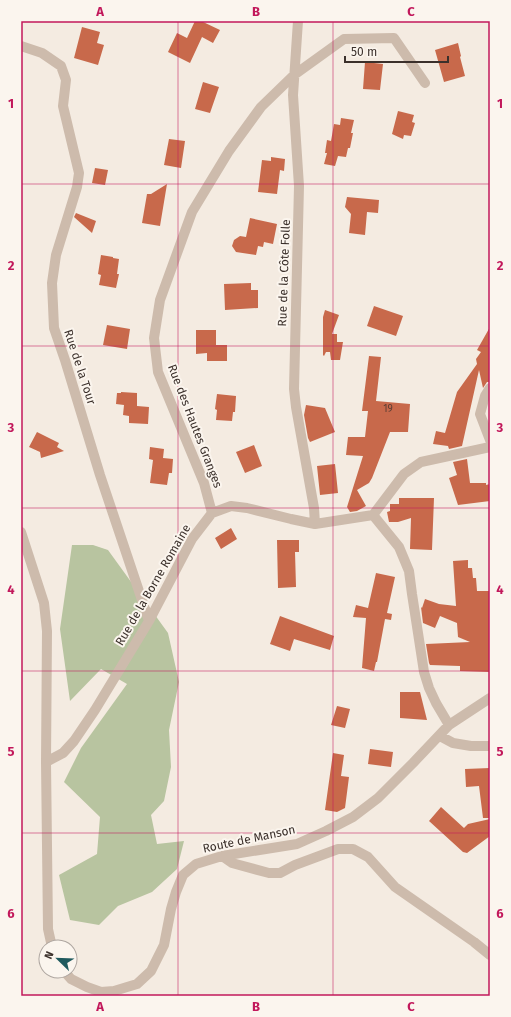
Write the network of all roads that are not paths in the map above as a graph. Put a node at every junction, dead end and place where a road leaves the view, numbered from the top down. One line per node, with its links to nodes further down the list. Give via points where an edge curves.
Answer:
1 (298, 21): 3 (street, Rue de la Côte Folle)
2 (21, 46): 12 (street, Rue de la Tour, via 42,53 61,66 66,80 63,106 79,173 56,255 52,283 54,328)
3 (294, 75): 4 (street, Rue des Hautes Granges, via 344,39 394,38); 8 (street, Rue des Hautes Granges, via 261,107 229,151 192,212 160,300 154,338 158,372 204,483); 10 (street, Rue de la Côte Folle, via 299,186 294,390)
4 (425, 82)
5 (490, 388): 6 (street, via 480,414)
6 (490, 440)
7 (490, 448): 9 (street, via 421,462 404,474)
8 (212, 513): 10 (street, via 231,506); 12 (street, Rue de la Borne Romaine, via 192,539)
9 (373, 516): 10 (street); 14 (street, via 399,547 409,570 424,672 436,703)
10 (315, 524)
11 (21, 532): 17 (street, via 44,603 47,631)
12 (149, 621): 17 (street, Rue de la Borne Romaine, via 74,741 63,753)
13 (490, 698): 14 (street)
14 (449, 724): 15 (street, Route de Manson)
15 (440, 736): 16 (street, via 453,744); 18 (street, Route de Manson, via 378,798 353,817 296,844)
16 (490, 746)
17 (46, 762): 19 (street)
18 (222, 856): 20 (street, via 232,863 269,873 280,873 338,849 353,849 368,857 395,887); 22 (street, Route de Manson, via 196,864 183,875 170,909 164,945 151,971 137,984 114,991)
19 (50, 939)
20 (490, 955)
21 (71, 979): 22 (street, Route de Manson)
22 (84, 992)

